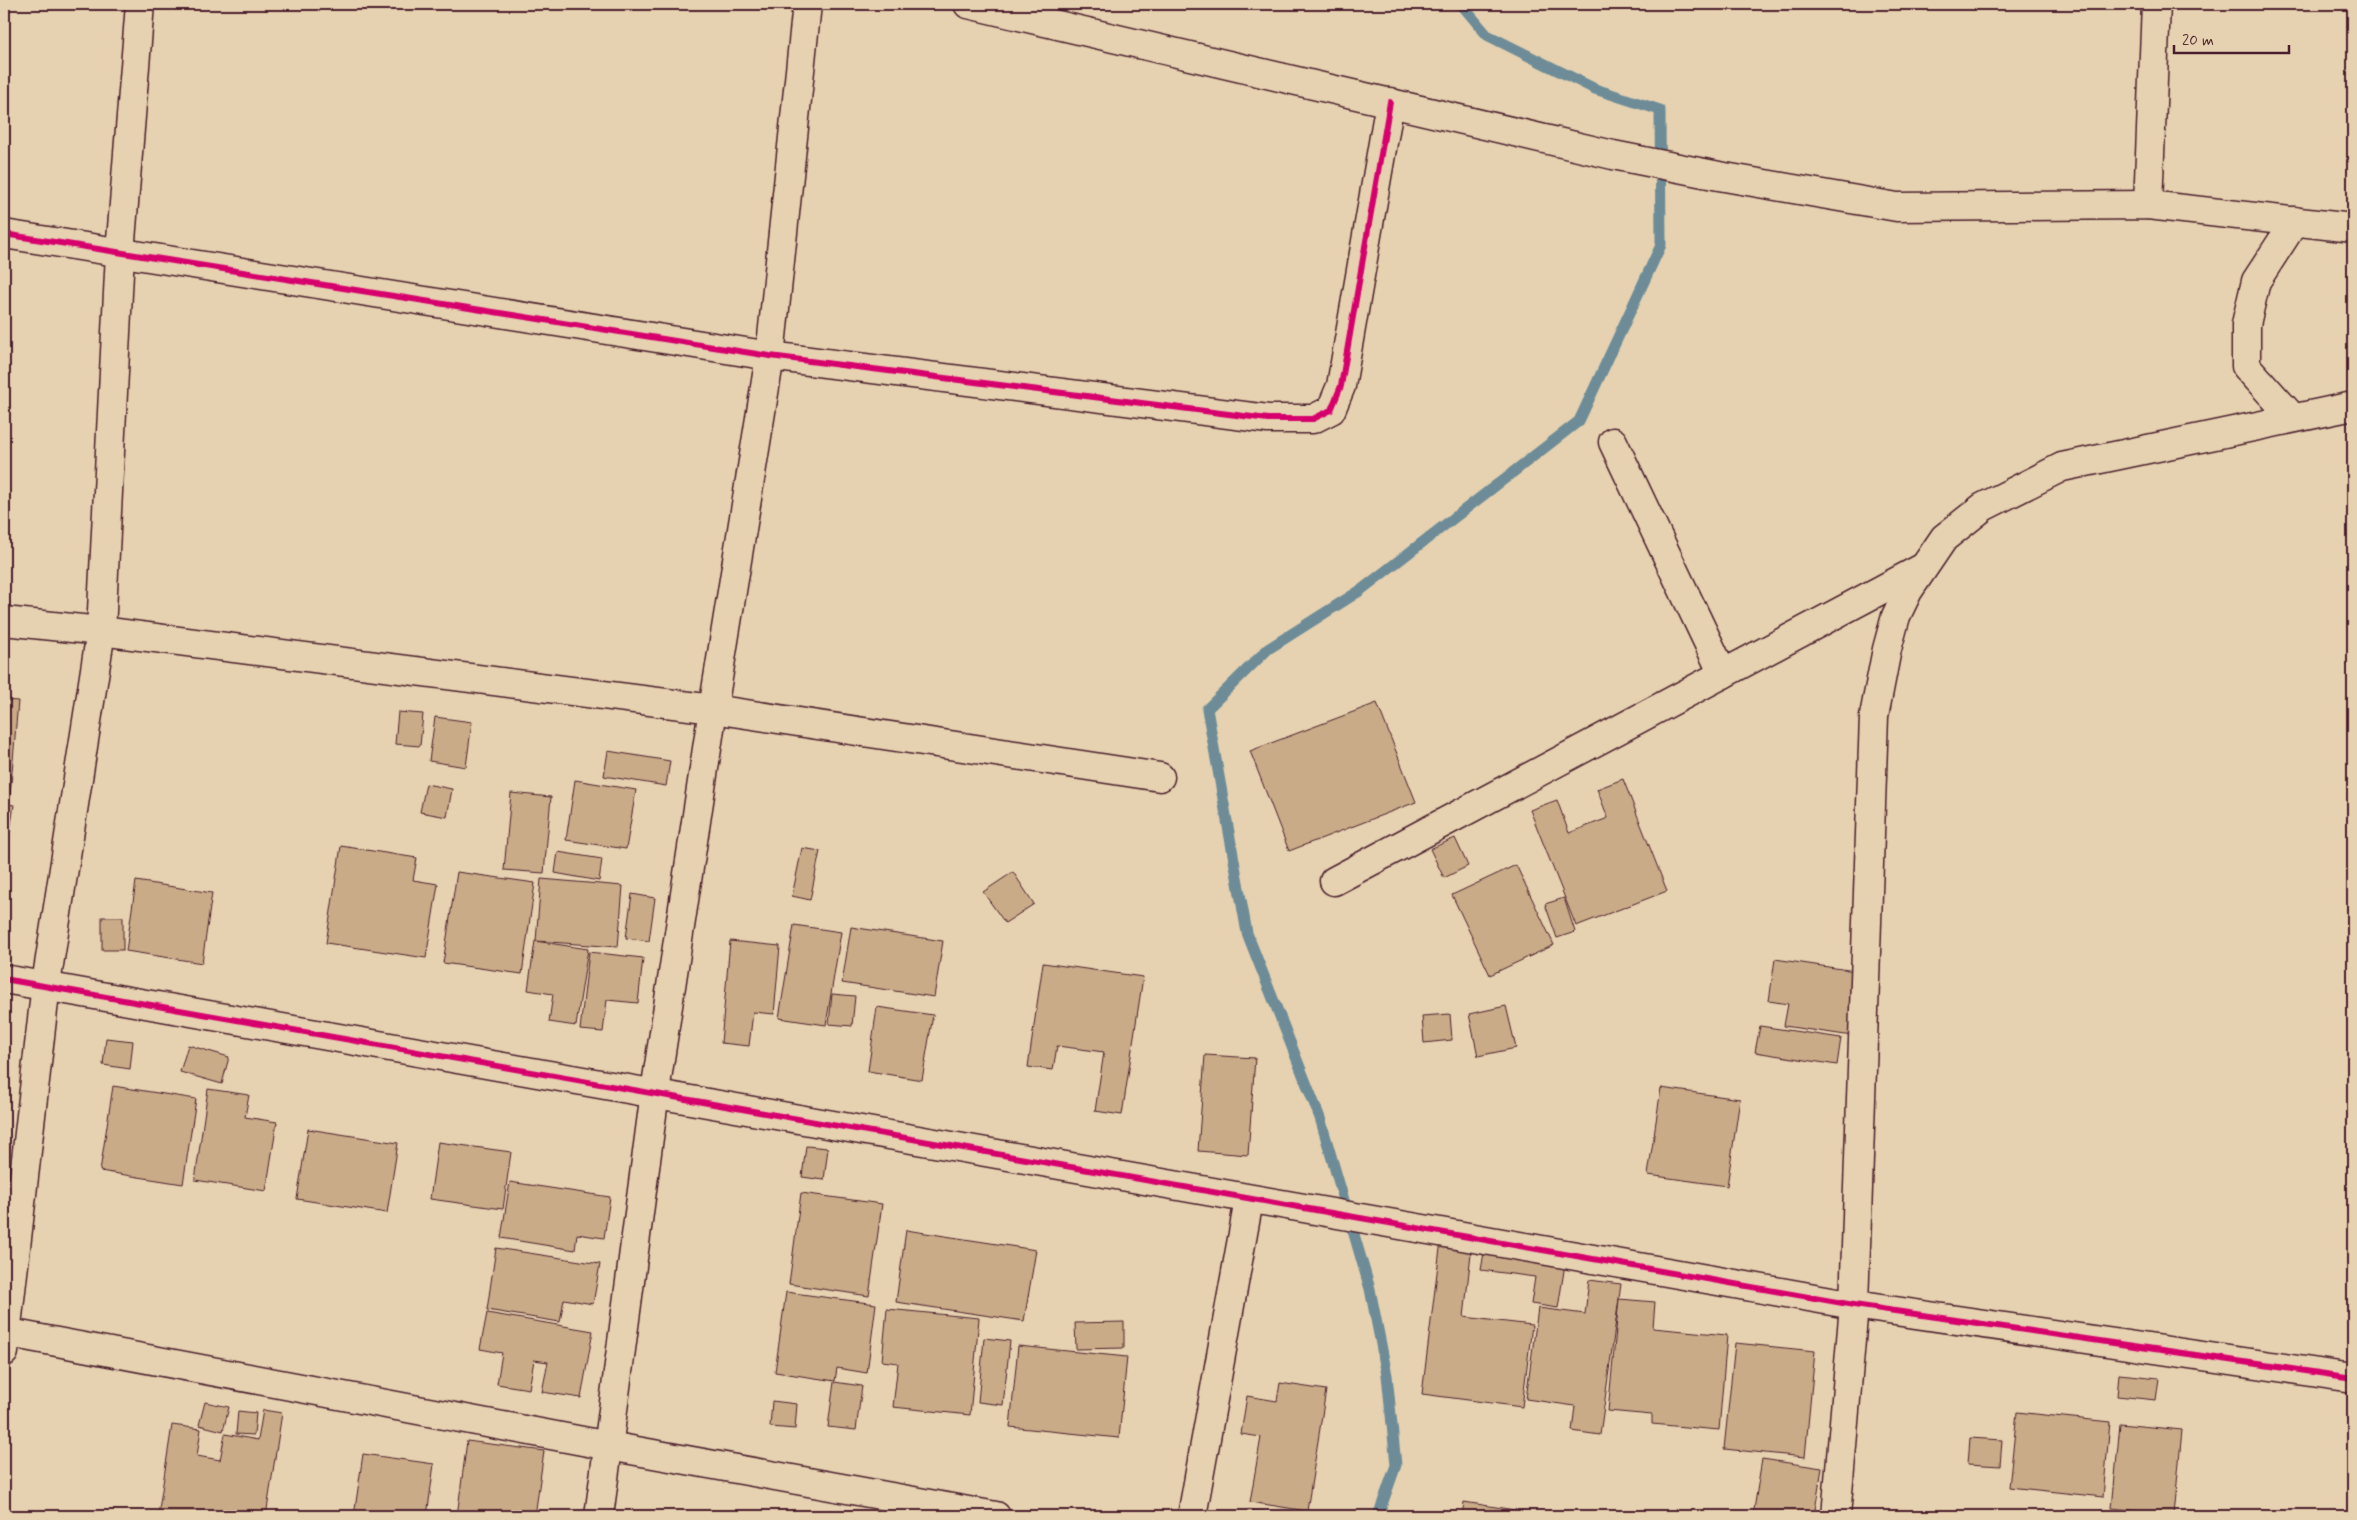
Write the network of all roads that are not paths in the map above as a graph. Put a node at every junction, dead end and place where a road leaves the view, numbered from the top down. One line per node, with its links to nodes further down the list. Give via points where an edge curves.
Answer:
1 (140, 4): 10 (street)
2 (807, 4): 11 (street)
3 (968, 4): 5 (street)
4 (2156, 4): 6 (street)
5 (1390, 102): 6 (street, via 1613,155 1897,207); 11 (street, via 1340,386 1331,410 1313,418 1268,419)
6 (2148, 205): 7 (street)
7 (2295, 221): 8 (street); 13 (street, via 2256,281 2246,324 2246,366)
8 (2353, 228)
9 (4, 234): 10 (street)
10 (120, 253): 11 (street); 17 (street)
11 (770, 356): 19 (street)
12 (2353, 406): 13 (street)
13 (2293, 418): 15 (street, via 2062,466 1983,506 1944,538)
14 (1613, 442): 18 (street)
15 (1923, 568): 18 (street); 26 (street, via 1896,616 1874,716)
16 (4, 621): 17 (street)
17 (101, 631): 19 (street); 23 (street)
18 (1723, 674): 21 (street)
19 (713, 709): 20 (street); 24 (street)
20 (1160, 777)
21 (1334, 881)
22 (4, 979): 23 (street)
23 (46, 984): 24 (street); 27 (street)
24 (656, 1092): 25 (street); 29 (street)
25 (1249, 1200): 26 (street); 32 (street)
26 (1854, 1305): 28 (street); 33 (street)
27 (4, 1339): 29 (street)
28 (2353, 1378)
29 (609, 1446): 30 (street); 31 (street)
30 (599, 1516)
31 (996, 1516)
32 (1192, 1516)
33 (1836, 1516)

